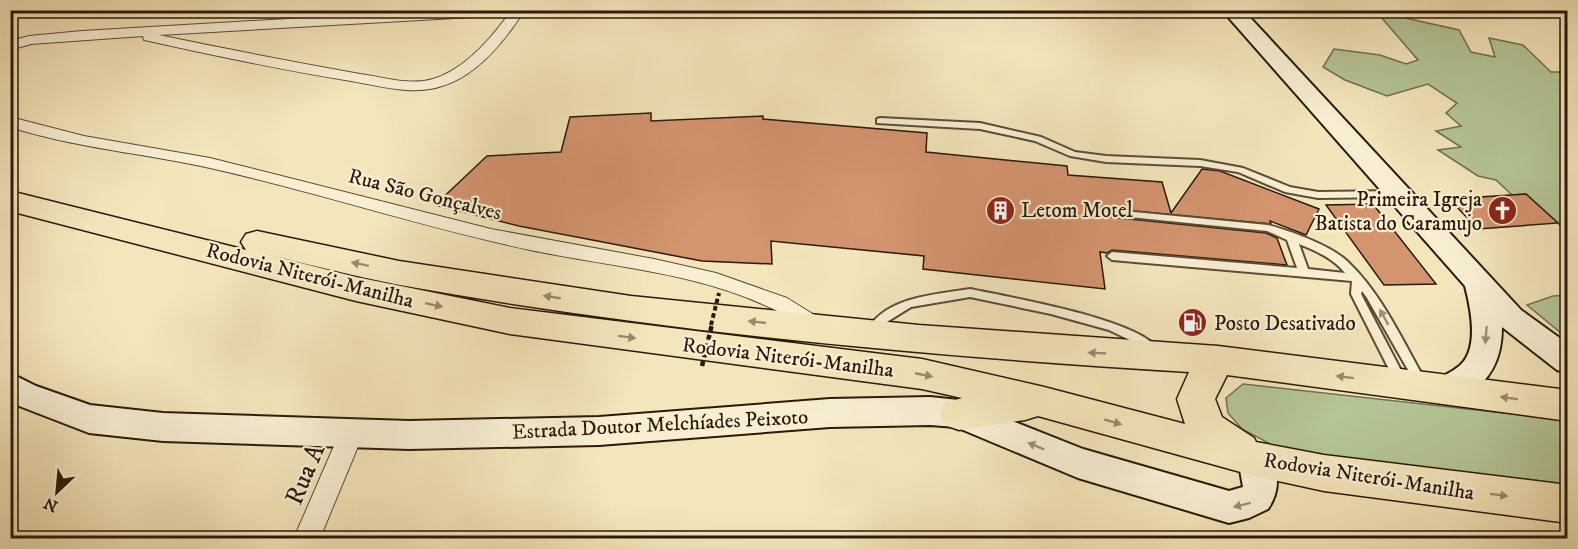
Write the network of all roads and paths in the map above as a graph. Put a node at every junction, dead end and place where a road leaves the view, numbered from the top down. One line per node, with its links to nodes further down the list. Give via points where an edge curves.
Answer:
1 (1232, 10): 8 (street)
2 (519, 11): 3 (street); 3 (street, via 498,38 461,69 445,80 423,86 302,69)
3 (125, 32): 4 (street, via 51,37)
4 (10, 46)
5 (880, 121): 8 (lane, via 980,126 1038,139 1073,154 1106,159 1200,163 1240,170 1287,190 1318,195)
6 (10, 122): 17 (street, Rua São Gonçalves, via 99,144 218,165 530,244 728,284 774,301)
7 (10, 182): 17 (highway, Rodovia Niterói-Manilha, one-way to 7, via 631,309 399,273)
8 (1400, 194): 14 (street)
9 (10, 201): 25 (highway, Rodovia Niterói-Manilha, one-way to 25, via 356,289 510,321 922,374)
10 (1093, 210): 11 (lane, via 1268,228)
11 (1291, 236): 13 (lane); 15 (lane, via 1334,256)
12 (1112, 256): 13 (lane)
13 (1304, 272): 15 (lane)
14 (1477, 278): 21 (street, via 1510,318); 24 (street, one-way to 24, via 1486,318 1486,342 1478,367 1467,378)
15 (1356, 280): 24 (lane, one-way to 15, via 1371,294); 24 (lane, via 1356,294)
16 (719, 293): 22 (path, bridge)
17 (822, 329): 18 (highway, Rodovia Niterói-Manilha)
18 (870, 334): 19 (highway, Rodovia Niterói-Manilha, one-way to 18); 19 (lane, via 878,322 908,303 970,293 1112,327 1142,340)
19 (1162, 357): 20 (highway, Rodovia Niterói-Manilha)
20 (1218, 360): 24 (highway, Rodovia Niterói-Manilha, one-way to 20); 29 (highway, via 1196,399 1206,427)
21 (1568, 361)
22 (702, 366)
23 (10, 386): 28 (street, Estrada Doutor Melchíades Peixoto, via 89,419 164,426)
24 (1423, 387): 26 (highway, Rodovia Niterói-Manilha, one-way to 24)
25 (1044, 402): 27 (highway); 29 (highway, Rodovia Niterói-Manilha, one-way to 29)
26 (1568, 406)
27 (958, 414): 28 (street, Estrada Doutor Melchíades Peixoto, via 830,413 599,431 409,435); 29 (street, Estrada Doutor Melchíades Peixoto, one-way to 27, via 1262,481 1259,495 1248,505 1229,507 1078,463)
28 (352, 432): 31 (street, Rua A)
29 (1255, 459): 30 (highway, Rodovia Niterói-Manilha, one-way to 30, via 1324,473)
30 (1568, 504)
31 (307, 538)

